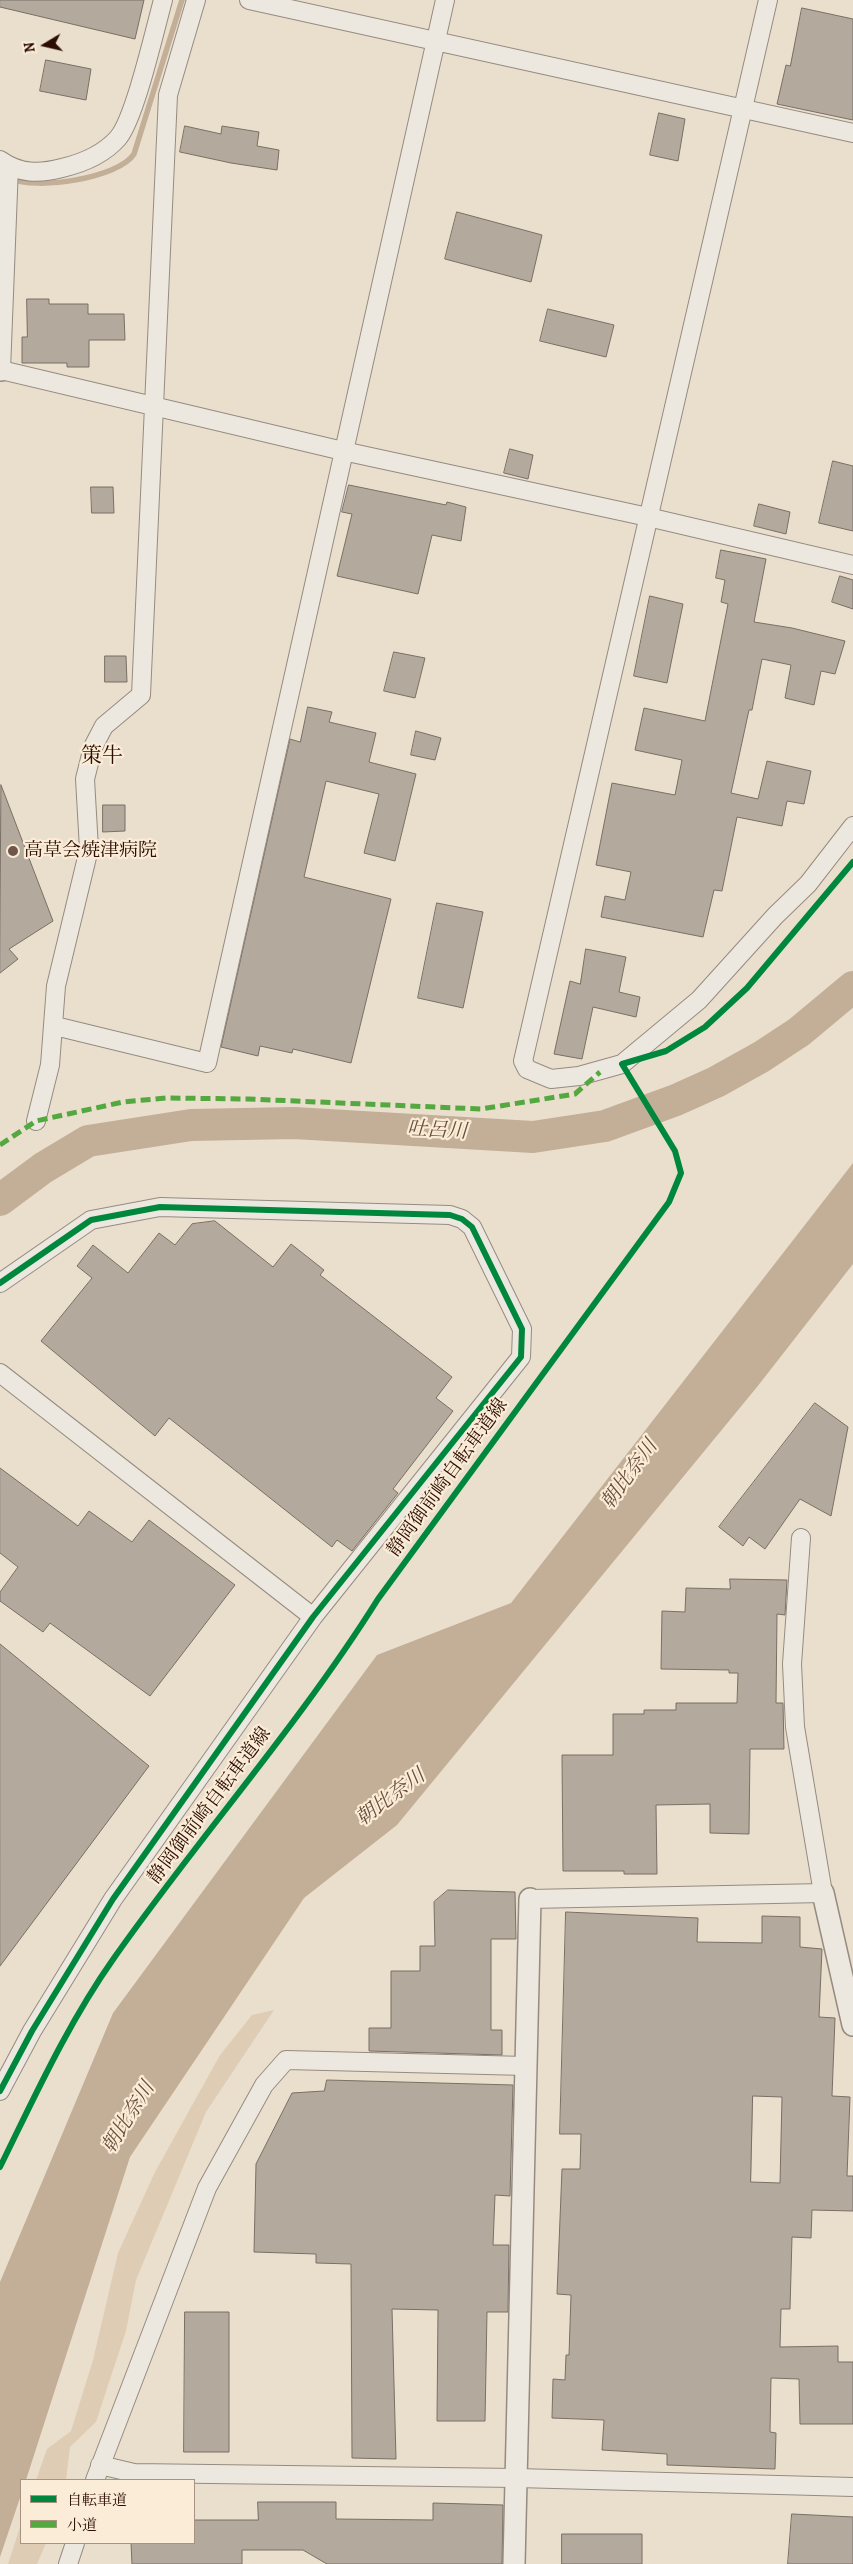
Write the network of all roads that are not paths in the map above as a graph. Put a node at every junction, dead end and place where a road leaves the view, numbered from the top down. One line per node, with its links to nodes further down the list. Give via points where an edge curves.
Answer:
1 (163, 0): 9 (street, via 130,116 120,136 105,150 78,164 34,173)
2 (196, 0): 11 (street, via 168,95)
3 (250, 0): 6 (street)
4 (445, 0): 6 (street)
5 (768, 0): 7 (street)
6 (435, 40): 7 (street); 12 (street)
7 (743, 109): 8 (street); 13 (street)
8 (853, 133)
9 (5, 163): 10 (street, via 8,190)
10 (0, 370): 11 (street)
11 (153, 404): 12 (street); 16 (street, via 142,695 104,726 93,747 85,779 89,849 56,986)
12 (344, 451): 13 (street); 16 (street, via 207,1063)
13 (648, 517): 14 (street); 15 (street, via 523,1061 527,1069 552,1078 579,1076 622,1064 698,1000 808,884)
14 (853, 565)
15 (853, 826)
16 (55, 1026): 17 (street, via 50,1065)
17 (36, 1121)
18 (0, 1283): 21 (street, via 91,1220 160,1207 450,1215 472,1227 522,1328 521,1358)
19 (0, 1373): 21 (street)
20 (801, 1538): 22 (street, via 792,1664 795,1727)
21 (313, 1617): 26 (street, via 113,1900 32,2031)
22 (823, 1893): 23 (street); 24 (street)
23 (530, 1899): 25 (street)
24 (853, 2025)
25 (526, 2066): 27 (street, via 286,2060 264,2085 207,2188); 28 (street)
26 (0, 2090)
27 (98, 2473): 28 (street)
28 (517, 2478): 29 (street); 32 (street)
29 (853, 2486)
30 (75, 2544): 31 (street)
31 (68, 2564)
32 (514, 2564)

